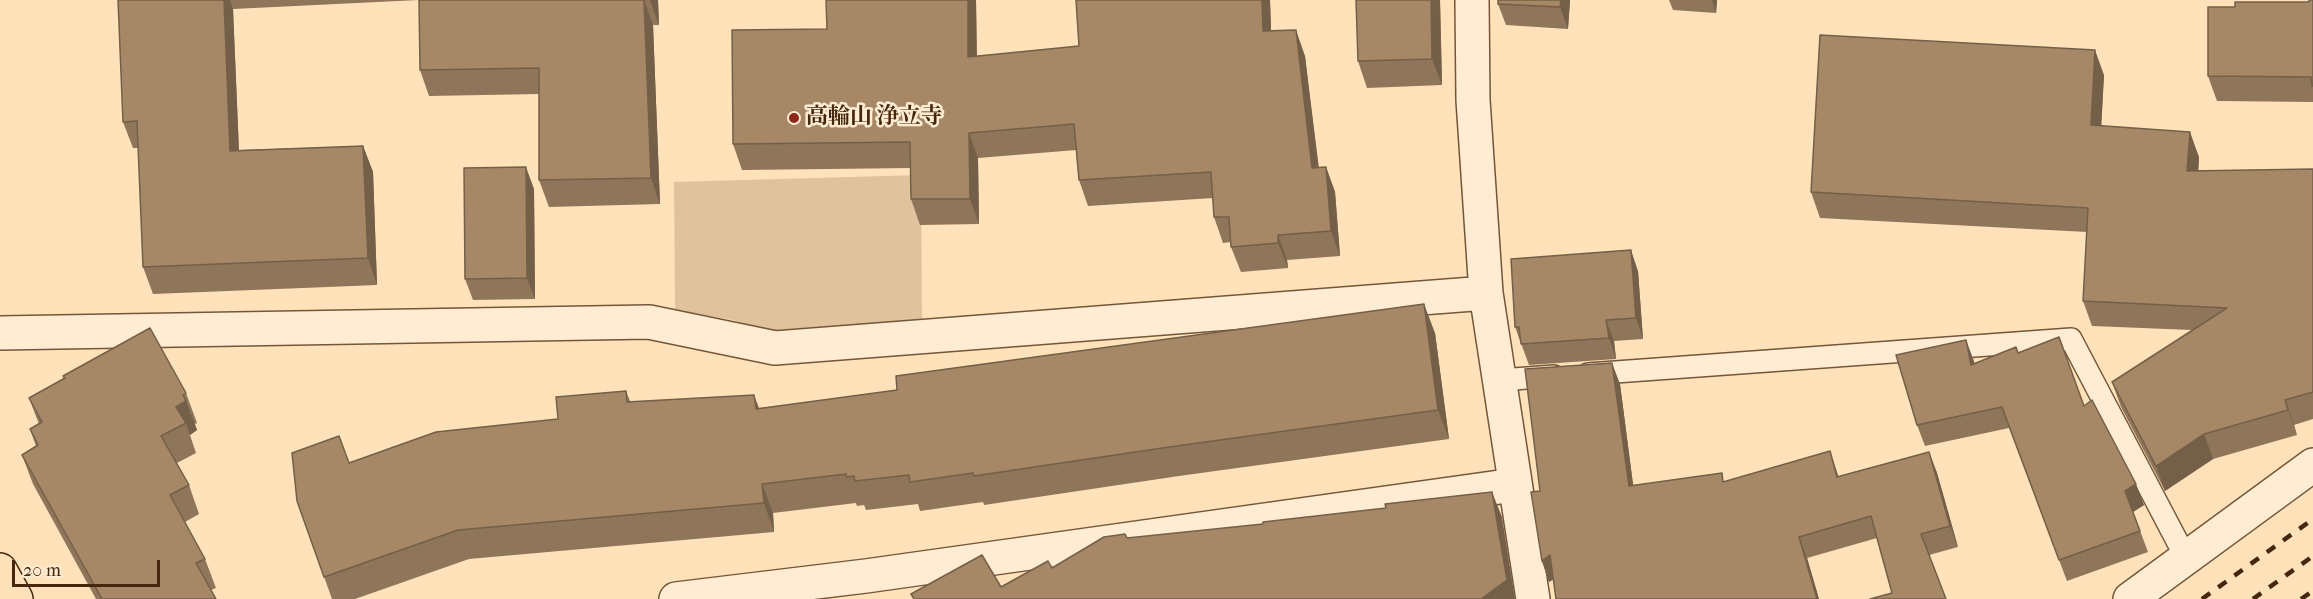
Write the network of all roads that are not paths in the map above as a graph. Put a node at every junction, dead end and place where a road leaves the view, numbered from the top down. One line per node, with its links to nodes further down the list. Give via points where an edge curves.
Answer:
1 (1472, 0): 2 (street, via 1473,100)
2 (1486, 293): 3 (street, via 775,348 649,322); 4 (street)
3 (0, 333)
4 (1500, 380): 6 (street); 7 (lane, via 2071,339)
5 (2313, 465): 7 (street)
6 (1514, 485): 9 (street); 12 (street)
7 (2186, 558): 13 (street)
8 (0, 570): 10 (main road)
9 (872, 587): 11 (street)
10 (16, 599)
11 (676, 599)
12 (1533, 599)
13 (2130, 599)

